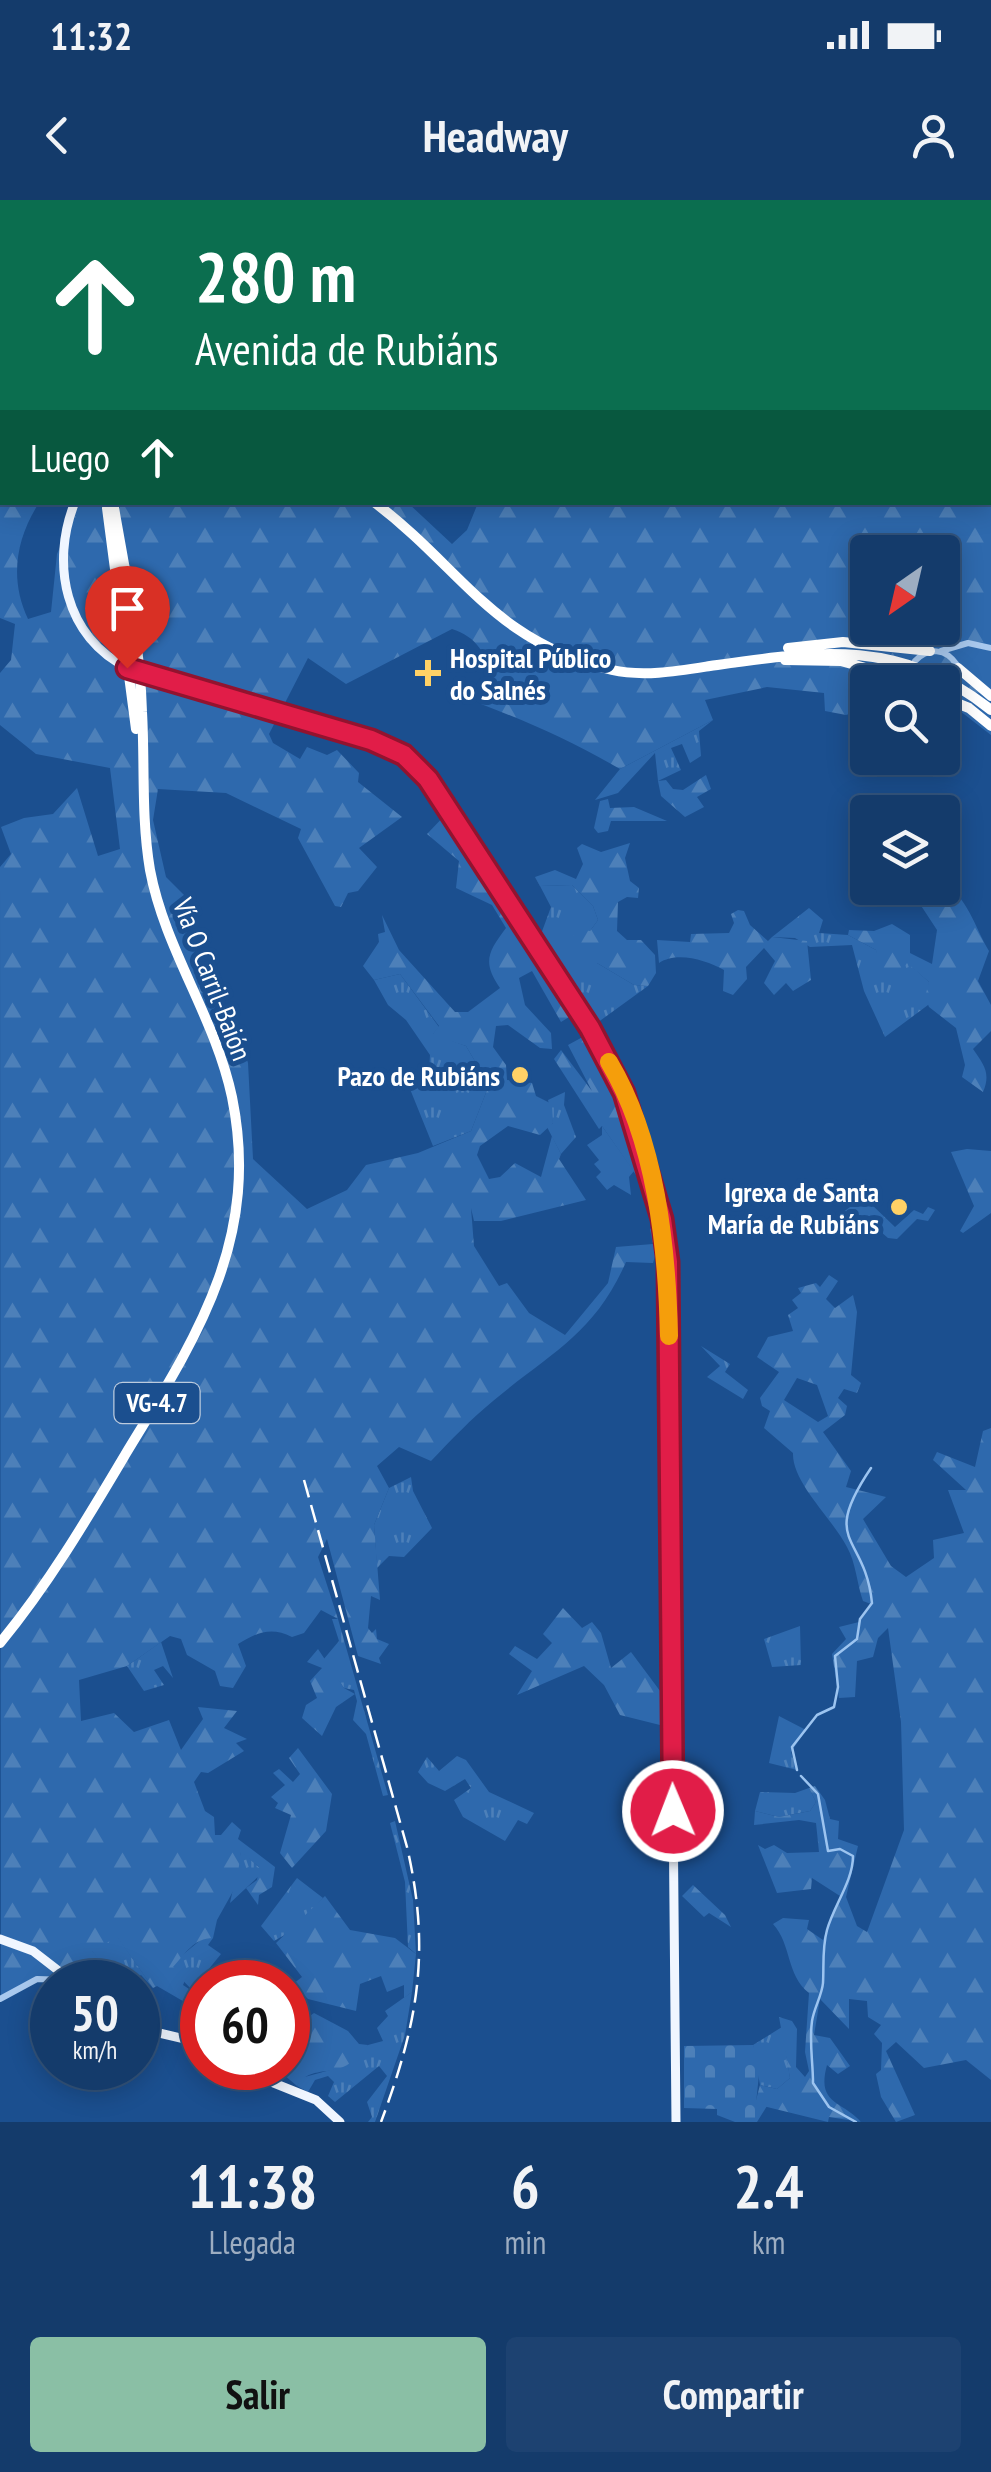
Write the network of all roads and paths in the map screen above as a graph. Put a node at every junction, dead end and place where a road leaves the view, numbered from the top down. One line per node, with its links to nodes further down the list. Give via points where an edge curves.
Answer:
1 (76, 505): 22 (main road, via 62,570 69,603 89,636 112,659 164,682 388,746 428,779 605,1055 634,1124 668,1262)
2 (110, 505): 15 (highway, Vía O Carril-Baión / VG-4.7, via 134,662 151,872 174,948 226,1070 238,1173 228,1254 202,1326 25,1613)
3 (379, 505): 7 (highway, via 507,625 570,657 647,672)
4 (964, 643): 5 (street); 6 (street); 9 (street)
5 (991, 648)
6 (935, 651): 7 (highway, via 843,642); 8 (street); 9 (street)
7 (744, 661): 10 (highway); 13 (highway, via 812,651 871,655 934,675)
8 (914, 661)
9 (956, 664): 11 (highway)
10 (857, 665)
11 (991, 696)
12 (960, 705): 14 (highway)
13 (991, 710)
14 (991, 726)
15 (0, 1641)
16 (0, 1939): 17 (main road)
17 (44, 1960)
18 (30, 1982): 19 (street)
19 (0, 1999)
20 (291, 2090): 21 (main road, via 316,2100)
21 (340, 2122)
22 (676, 2122)

